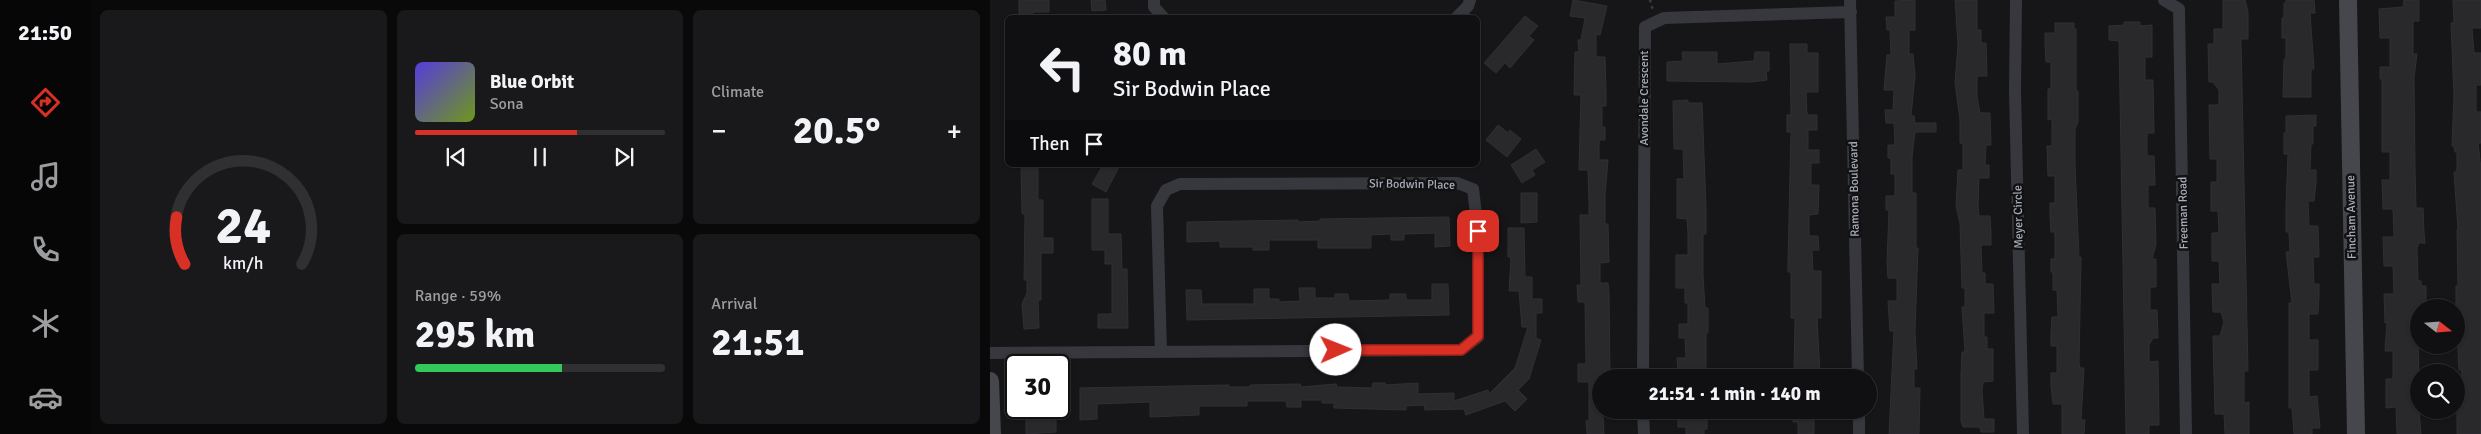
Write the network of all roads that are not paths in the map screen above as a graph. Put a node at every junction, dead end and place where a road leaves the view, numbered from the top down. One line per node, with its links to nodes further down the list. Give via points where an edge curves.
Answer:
1 (1154, 0): 8 (street, via 1154,7)
2 (1470, 0): 9 (street)
3 (2016, 0): 4 (street); 20 (street, Meyer Circle)
4 (2027, 0)
5 (2164, 0): 21 (street, Freeman Road, via 2179,9)
6 (2348, 0): 22 (street, Fincham Avenue)
7 (1850, 6): 12 (street, Avondale Crescent, via 1664,18 1645,27); 13 (street, Ramona Boulevard)
8 (1161, 15)
9 (1459, 15)
10 (1161, 352): 10 (street, Sir Bodwin Place, via 1157,206 1166,190 1180,184 1439,183 1457,183 1473,190 1478,231 1478,336 1461,350); 11 (street, Sir Bodwin Place)
11 (990, 353)
12 (1642, 369)
13 (1858, 369)
14 (990, 381): 17 (street)
15 (1644, 419): 18 (street)
16 (1858, 419): 19 (street)
17 (992, 434)
18 (1644, 434)
19 (1859, 434)
20 (2023, 434)
21 (2186, 434)
22 (2356, 434)

